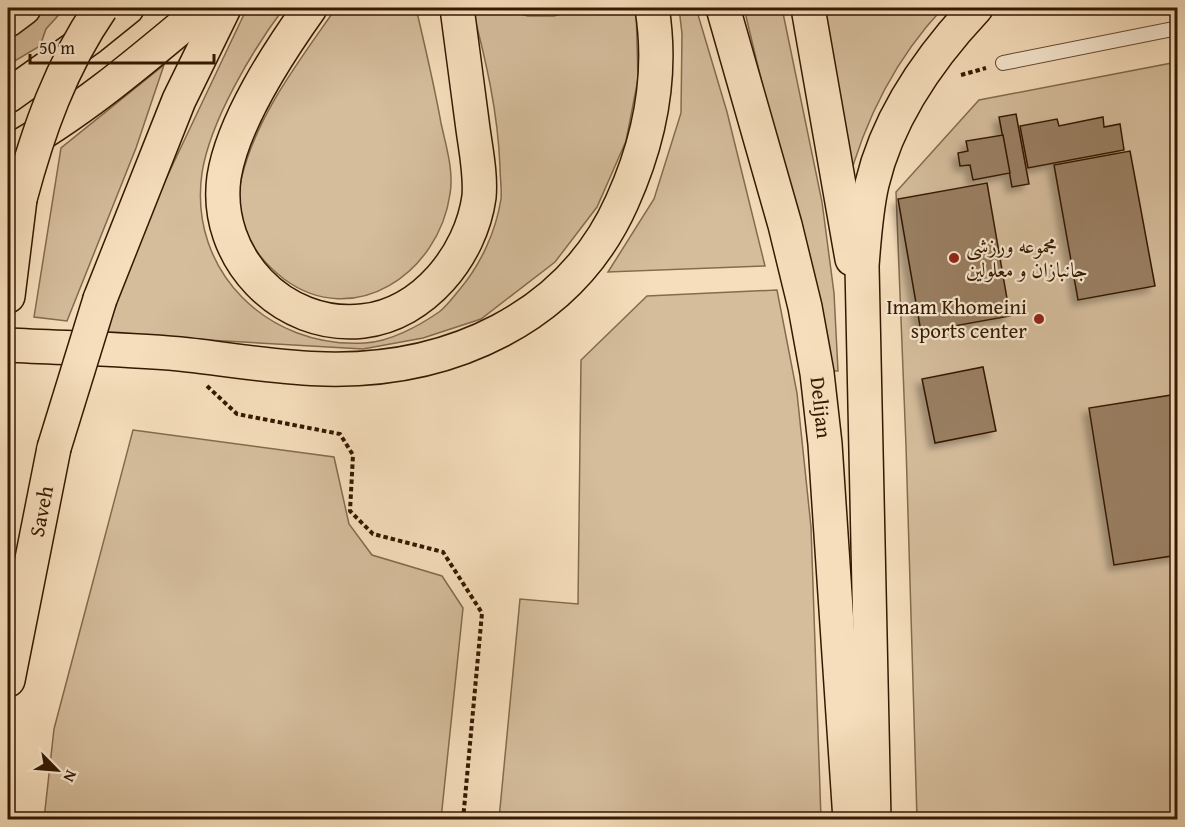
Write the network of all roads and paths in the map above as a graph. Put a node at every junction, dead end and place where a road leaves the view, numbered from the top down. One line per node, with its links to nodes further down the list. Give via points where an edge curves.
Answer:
1 (102, 8): 16 (main road, bridge, via 70,60 35,145 20,199)
2 (127, 8): 14 (main road)
3 (204, 8): 15 (main road, via 72,113)
4 (224, 8): 20 (main road, Saveh, bridge, via 179,100 100,299 54,448)
5 (310, 8): 6 (main road, via 284,45 242,121 224,176 224,220 238,257 259,284 288,306 333,321 364,321 393,312 427,294 453,264 471,229 479,196 477,162)
6 (457, 8)
7 (652, 8): 19 (main road, via 657,80 648,133 633,178 612,225 585,265 548,300 507,328 457,350 393,366 324,369)
8 (723, 8): 22 (main road, Delijan, via 785,225 817,373)
9 (807, 8): 17 (main road)
10 (976, 8): 17 (main road, via 949,37 917,83 882,151 866,226)
11 (1178, 28): 12 (lane)
12 (1003, 63): 13 (path)
13 (961, 75)
14 (8, 96)
15 (8, 153)
16 (8, 296)
17 (863, 323): 23 (main road)
18 (8, 345): 19 (main road)
19 (177, 354): 21 (path, via 237,414 340,434 353,455 350,511 373,534 443,552 482,613)
20 (8, 680)
21 (463, 819)
22 (850, 819)
23 (874, 819)

